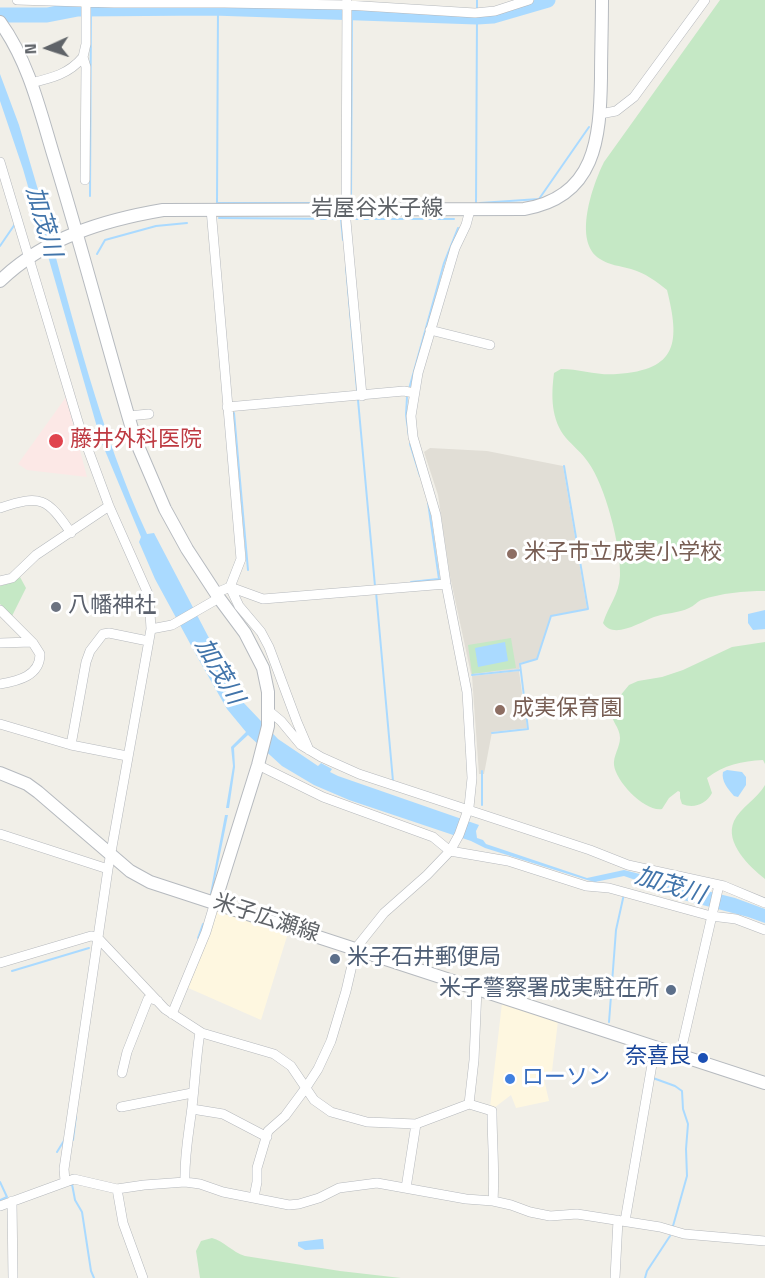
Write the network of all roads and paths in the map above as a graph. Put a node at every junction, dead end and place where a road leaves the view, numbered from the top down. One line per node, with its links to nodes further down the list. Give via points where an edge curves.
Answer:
1 (17, 0): 5 (street)
2 (530, 0): 6 (street, via 475,13)
3 (602, 0): 10 (main road, 岩屋谷米子線)
4 (705, 0): 10 (street, via 634,97 616,111)
5 (86, 5): 6 (street); 8 (street)
6 (347, 7): 14 (street)
7 (2, 24): 9 (main road)
8 (82, 57): 9 (street, via 74,68 56,77); 12 (street, via 86,67)
9 (31, 82): 16 (main road)
10 (600, 114): 15 (main road, 岩屋谷米子線, via 589,164 573,186 557,199 541,206)
11 (0, 162): 17 (street)
12 (85, 180)
13 (211, 209): 14 (main road, 岩屋谷米子線); 16 (main road, 岩屋谷米子線, via 126,216); 23 (street)
14 (346, 210): 15 (main road, 岩屋谷米子線); 22 (street)
15 (470, 210): 19 (street)
16 (71, 235): 17 (main road, 岩屋谷米子線); 25 (main road)
17 (32, 255): 18 (main road, 岩屋谷米子線); 26 (street, via 79,425)
18 (0, 281)
19 (430, 330): 20 (street); 21 (street)
20 (490, 345)
21 (414, 393): 22 (street); 30 (street, via 413,437 436,514)
22 (362, 396): 23 (street)
23 (227, 407): 31 (street, via 241,559)
24 (149, 414): 25 (street)
25 (128, 416): 32 (main road, via 149,476)
26 (109, 506): 28 (street); 34 (street, via 149,596)
27 (0, 508): 28 (street, via 24,500 44,502 57,512)
28 (71, 533): 29 (street, via 36,555 12,578)
29 (0, 581)
30 (446, 584): 31 (street, via 263,599); 46 (street, via 467,692 472,778)
31 (230, 587): 32 (street); 42 (street, via 269,647)
32 (215, 598): 34 (street, via 172,625); 39 (main road, via 245,633 263,668)
33 (0, 610): 36 (street)
34 (151, 628): 35 (street)
35 (148, 641): 41 (street, via 109,633 97,640 86,662); 43 (street)
36 (32, 642): 37 (street); 38 (street, via 40,654 35,670 17,681)
37 (0, 643)
38 (0, 684)
39 (269, 711): 42 (street); 44 (main road)
40 (0, 724): 41 (street)
41 (71, 745): 43 (street)
42 (309, 750): 46 (street)
43 (127, 756): 49 (street)
44 (259, 761): 48 (street, via 323,797 433,837); 52 (main road)
45 (0, 773): 49 (main road, 米子広瀬線, via 27,784)
46 (467, 816): 48 (street); 51 (street, via 590,850 628,865)
47 (0, 834): 50 (street)
48 (450, 851): 54 (street, via 508,861 586,886 609,888); 57 (street, via 384,913)
49 (111, 854): 50 (street); 52 (main road, 米子広瀬線, via 150,882)
50 (108, 869): 56 (street)
51 (719, 885): 53 (street); 54 (street)
52 (215, 902): 57 (main road, 米子広瀬線); 61 (street)
53 (765, 903)
54 (711, 914): 55 (street); 64 (street)
55 (765, 930)
56 (97, 937): 58 (street); 60 (street); 74 (street)
57 (356, 948): 59 (main road, 米子広瀬線); 67 (street, via 331,1041)
58 (0, 963)
59 (477, 988): 63 (main road, 米子広瀬線); 69 (street)
60 (158, 1001): 61 (street); 65 (street, via 148,999)
61 (172, 1014): 62 (street)
62 (200, 1032): 67 (street, via 274,1054 291,1066); 68 (street)
63 (655, 1047): 64 (main road, 米子広瀬線); 82 (street)
64 (680, 1056): 66 (main road, 米子広瀬線)
65 (122, 1073)
66 (765, 1083)
67 (305, 1089): 72 (street, via 322,1107 348,1118 380,1124); 73 (street, via 285,1116 270,1128)
68 (192, 1093): 70 (street); 71 (street)
69 (469, 1104): 72 (street); 80 (street, via 492,1111)
70 (122, 1107)
71 (192, 1109): 73 (street, via 223,1114); 75 (street)
72 (416, 1124): 76 (street)
73 (267, 1137): 78 (street, via 257,1168)
74 (65, 1181): 77 (street, via 74,1179); 79 (street)
75 (185, 1182): 77 (street); 78 (street)
76 (406, 1188): 78 (street, via 377,1183 355,1185 299,1204); 80 (street)
77 (117, 1190): 85 (street, via 123,1222)
78 (254, 1197)
79 (12, 1201): 81 (street); 84 (street)
80 (493, 1201): 82 (street, via 550,1216 577,1214)
81 (0, 1206)
82 (622, 1221): 83 (street, via 684,1234); 86 (street)
83 (765, 1241)
84 (13, 1278)
85 (143, 1278)
86 (615, 1278)

